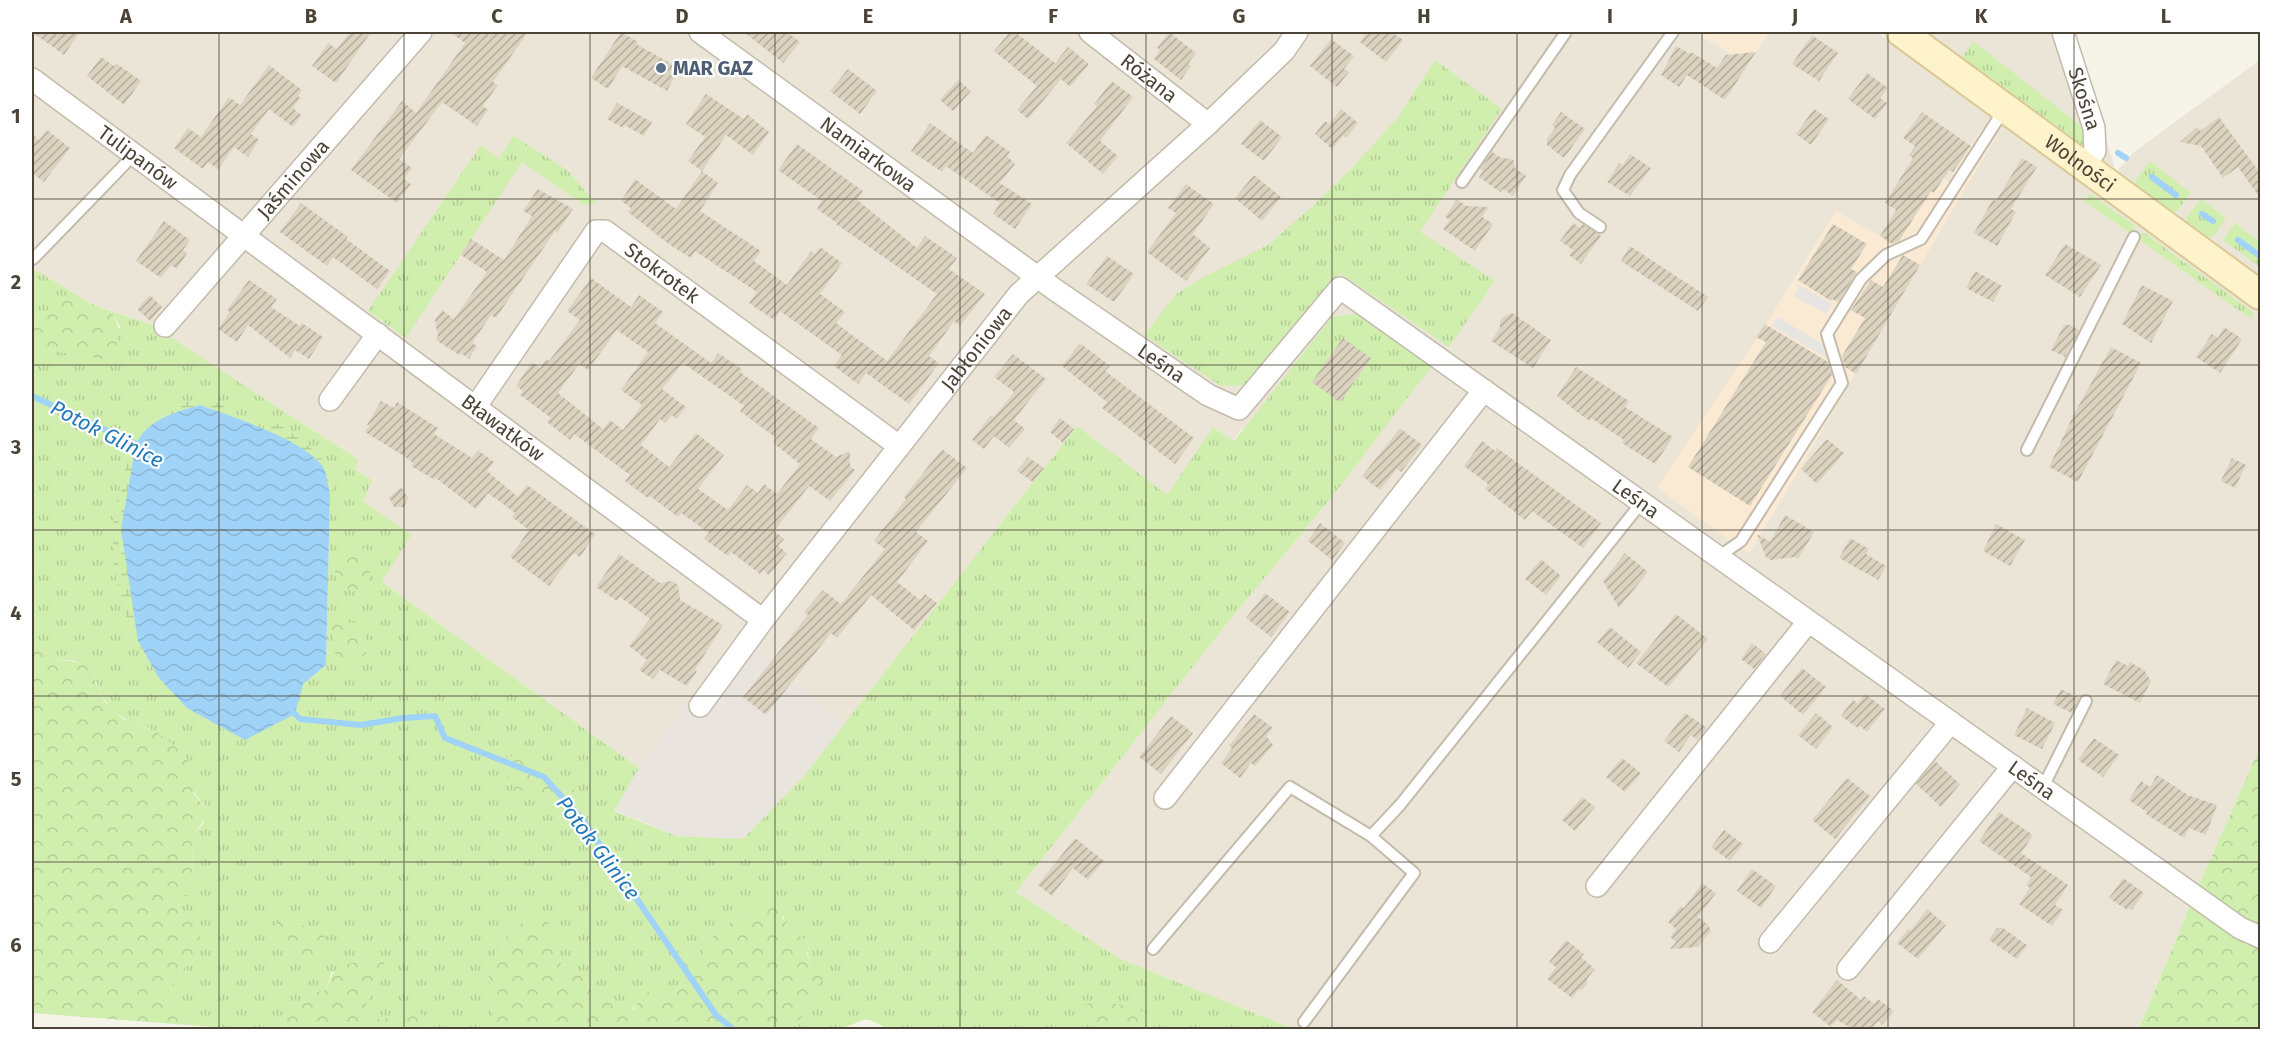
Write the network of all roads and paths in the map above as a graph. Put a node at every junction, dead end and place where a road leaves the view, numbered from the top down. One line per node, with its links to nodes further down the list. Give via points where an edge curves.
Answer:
1 (421, 32): 16 (street, Jaśminowa)
2 (1090, 32): 11 (street, Różana)
3 (1297, 32): 11 (street, Jabłoniowa, via 1284,51)
4 (1566, 32): 14 (lane)
5 (1673, 32): 15 (lane, via 1563,190 1579,213)
6 (1901, 32): 10 (street, Wolności)
7 (2063, 32): 13 (street, Skośna, via 2094,128 2095,151)
8 (708, 34): 19 (street, Namiarkowa)
9 (32, 79): 12 (street, Tulipanów)
10 (2005, 107): 13 (street, Wolności); 29 (lane, via 1921,239 1886,255 1861,279 1827,334 1842,383 1741,541)
11 (1208, 124): 19 (street, Jabłoniowa)
12 (133, 153): 16 (street, Tulipanów); 18 (lane)
13 (2084, 165): 20 (street, Wolności)
14 (1462, 182)
15 (1600, 227)
16 (245, 235): 21 (street, Jaśminowa); 22 (street, Bławatków)
17 (2134, 237): 27 (lane)
18 (33, 259)
19 (1039, 276): 23 (street, Leśna, via 1208,395 1239,409 1340,288); 26 (street, Jabłoniowa, via 1019,294)
20 (2260, 295)
21 (165, 326)
22 (378, 334): 24 (street); 25 (street, Bławatków)
23 (1484, 390): 28 (street, Leśna, via 1530,416); 37 (street)
24 (330, 400)
25 (476, 406): 26 (street, Stokrotek, via 596,231 605,231); 30 (street, Bławatków)
26 (899, 446): 30 (street, Jabłoniowa)
27 (2027, 450)
28 (1642, 502): 29 (street, Leśna); 38 (lane, via 1400,806)
29 (1718, 557): 31 (street, Leśna)
30 (763, 620): 33 (street, Jabłoniowa)
31 (1808, 621): 34 (street, Leśna); 39 (street)
32 (2086, 701): 36 (lane)
33 (700, 706)
34 (1951, 722): 35 (street, Leśna); 41 (street)
35 (2013, 766): 36 (street, Leśna); 43 (street)
36 (2043, 787): 40 (street, Leśna, via 2240,928)
37 (1165, 798)
38 (1371, 836): 42 (lane, via 1290,787); 44 (lane, via 1414,873)
39 (1598, 886)
40 (2260, 937)
41 (1770, 942)
42 (1153, 949)
43 (1848, 969)
44 (1304, 1022)

